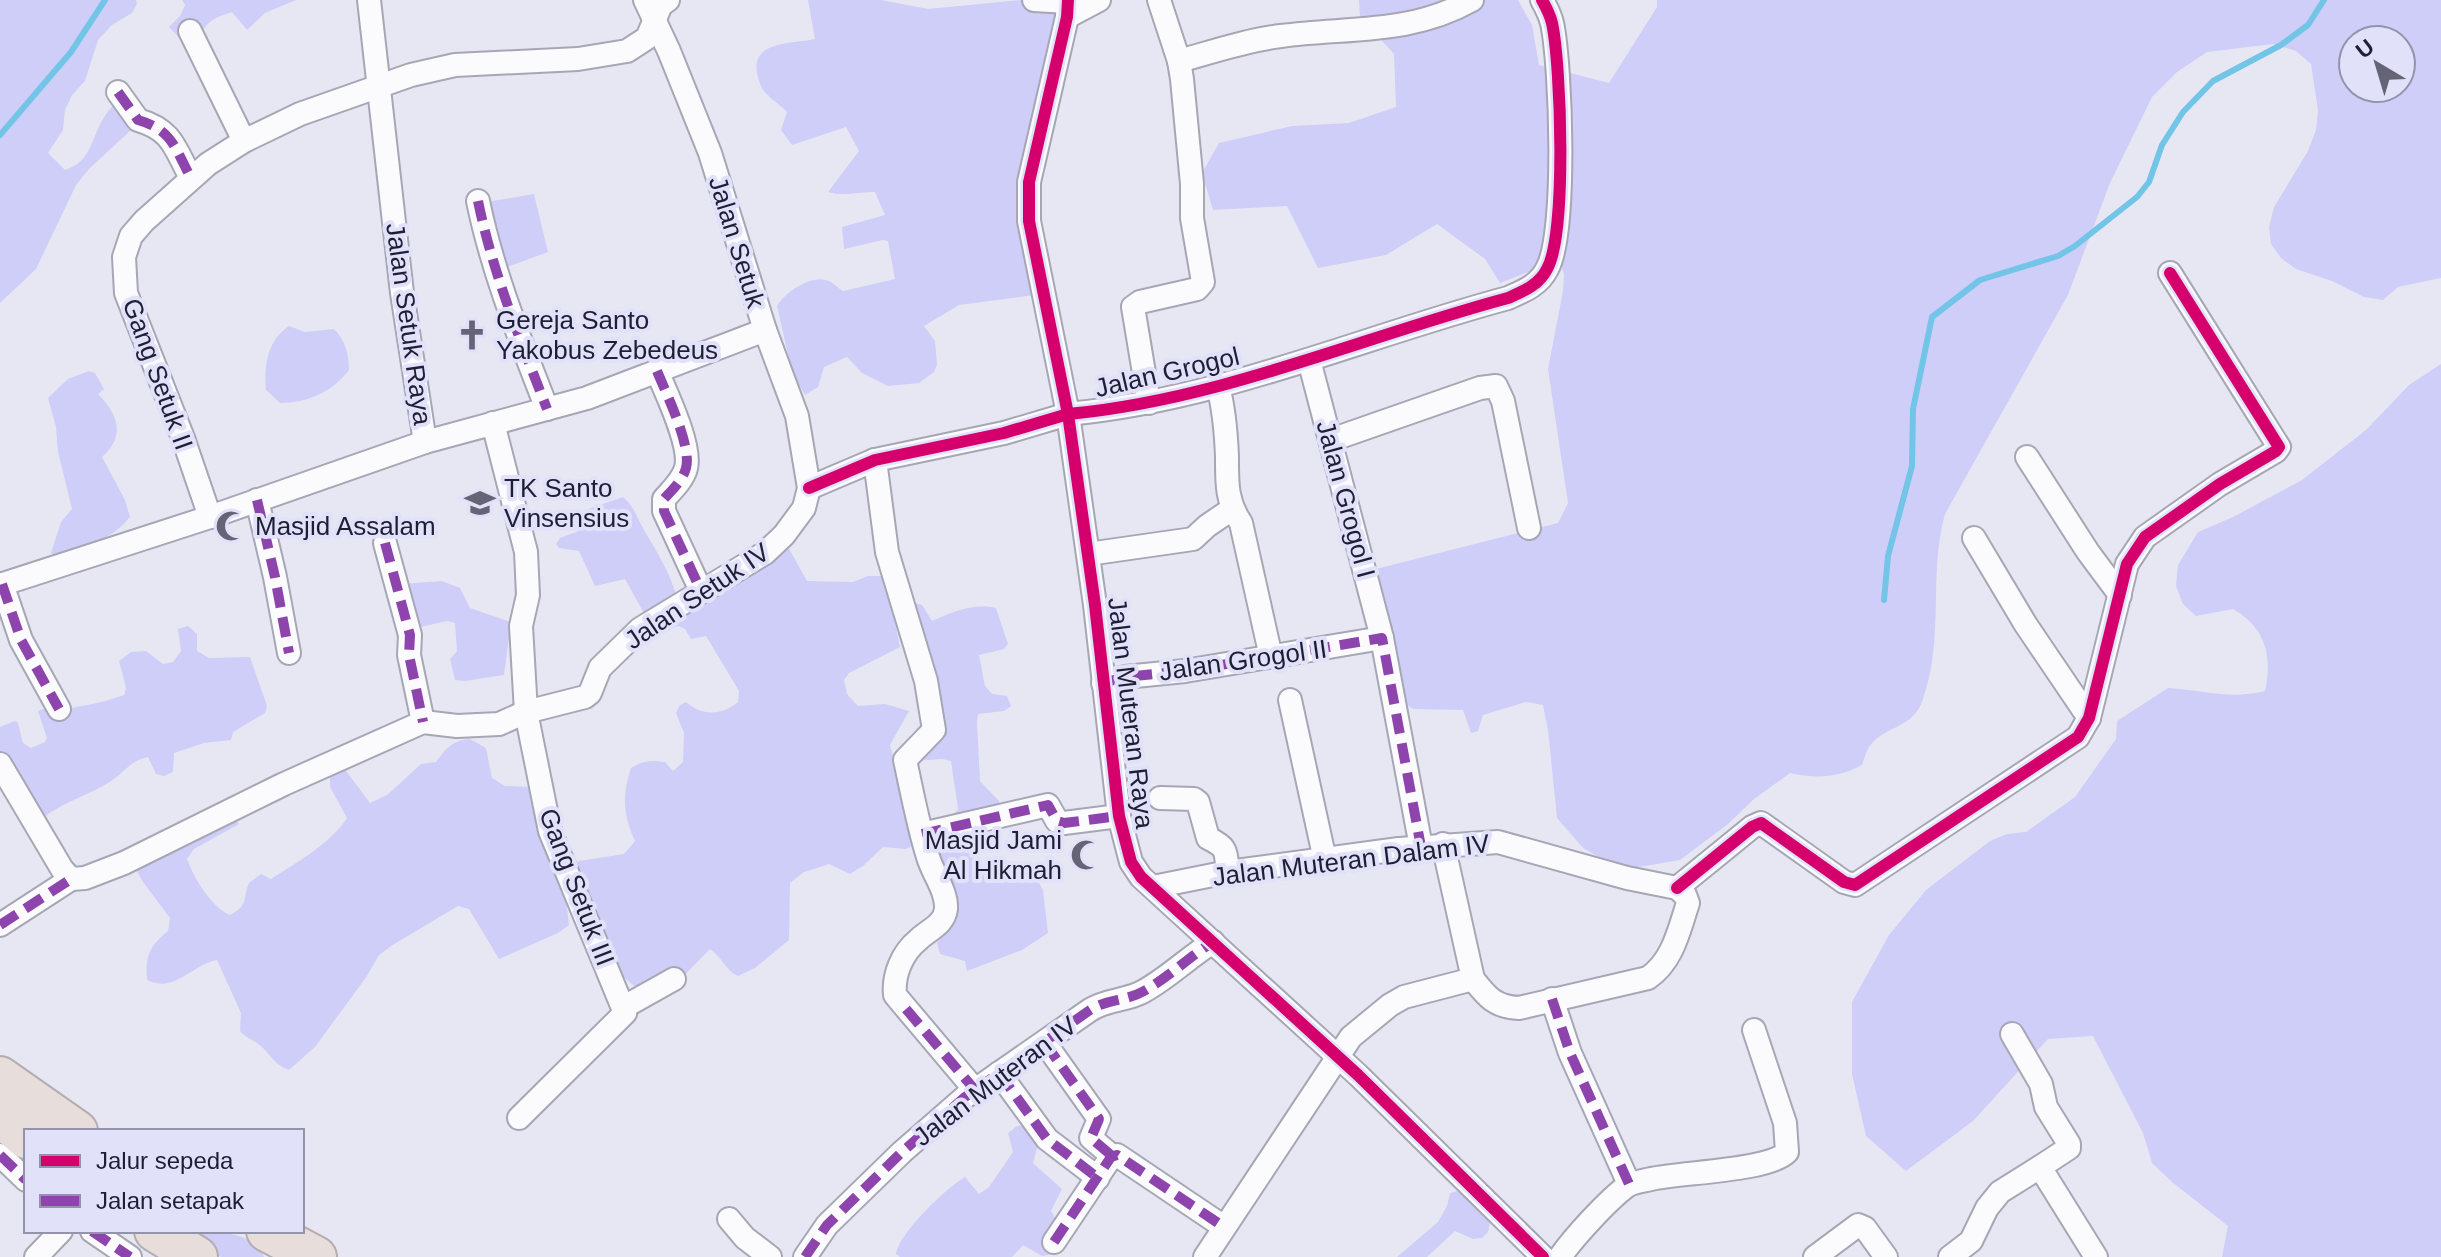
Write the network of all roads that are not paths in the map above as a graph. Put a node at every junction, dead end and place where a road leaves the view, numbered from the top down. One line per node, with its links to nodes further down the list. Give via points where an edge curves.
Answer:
1 (369, 0): 12 (street, Jalan Setuk Raya)
2 (668, 0): 9 (street, Gang Setuk II)
3 (1034, 0): 8 (street)
4 (1099, 0): 8 (street)
5 (1159, 0): 11 (street)
6 (1472, 0): 11 (street, via 1425,20 1363,31 1275,36)
7 (1542, 0): 19 (street, Jalan Grogol, via 1555,54 1560,193 1549,267 1539,281 1508,298)
8 (1068, 6): 24 (street, Jalan Grogol, via 1028,199)
9 (649, 9): 12 (street, Gang Setuk II, via 652,30 627,51 455,65); 18 (street, Jalan Setuk, via 710,153)
10 (190, 31): 14 (street)
11 (1179, 61): 22 (street, via 1192,218 1203,282 1197,289 1133,307)
12 (379, 87): 14 (street, Gang Setuk II, via 300,114); 27 (street, Jalan Setuk Raya)
13 (118, 92): 15 (street, via 138,120 163,131)
14 (244, 141): 15 (street, Gang Setuk II)
15 (191, 178): 33 (street, Gang Setuk II, via 131,236 124,257 126,293)
16 (478, 201): 23 (street, via 499,286)
17 (2170, 273): 40 (street, via 2279,447 2145,537 2127,564)
18 (765, 330): 20 (street, Jalan Setuk); 30 (street, via 797,416)
19 (1309, 360): 21 (street, Jalan Grogol); 26 (street, Jalan Grogol I)
20 (657, 371): 23 (street, Jalan Setuk); 39 (street, via 687,452 686,468 664,499 664,511)
21 (1218, 386): 22 (street, Jalan Grogol); 32 (street)
22 (1149, 403): 24 (street, Jalan Grogol)
23 (547, 409): 25 (street, Jalan Setuk)
24 (1068, 414): 29 (street); 37 (street, Jalan Muteran Raya)
25 (493, 423): 27 (street, Jalan Setuk); 47 (street, Gang Setuk III, via 526,552 528,595 521,626)
26 (1331, 440): 34 (street, via 1496,386); 41 (street, Jalan Grogol I)
27 (425, 442): 31 (street, Jalan Setuk Raya)
28 (2027, 457): 40 (street)
29 (875, 460): 30 (street); 53 (street, via 887,552 926,681 934,730 905,760)
30 (809, 488): 39 (street, Jalan Setuk IV, via 804,508 784,535 765,553)
31 (257, 500): 33 (street, Jalan Setuk Raya); 42 (street)
32 (1232, 509): 37 (street, via 1193,539); 43 (street, via 1241,523)
33 (210, 517): 38 (street, Jalan Setuk Raya)
34 (1529, 528)
35 (1974, 538): 48 (street)
36 (385, 543): 49 (street, via 410,635)
37 (1088, 554): 44 (street, Jalan Muteran Raya)
38 (1, 585): 46 (street, via 21,640)
39 (701, 591): 47 (street, Jalan Setuk IV, via 631,636 600,668 585,697)
40 (2120, 595): 48 (street)
41 (1382, 638): 43 (street, Jalan Grogol II); 54 (street, Jalan Grogol I)
42 (289, 653)
43 (1271, 657): 44 (street, Jalan Grogol II)
44 (1103, 683): 52 (street, Jalan Muteran Raya)
45 (1290, 700): 55 (street)
46 (59, 709)
47 (526, 712): 49 (street, Jalan Setuk IV, via 499,724); 65 (street, Gang Setuk III, via 550,831)
48 (2089, 718): 59 (street, via 2069,744 1855,885 1761,823)
49 (423, 722): 57 (street, Jalan Setuk IV, via 124,863)
50 (0, 764): 57 (street)
51 (1160, 798): 56 (street, via 1198,802 1208,838 1225,849)
52 (1119, 816): 53 (street, via 1064,823 1048,805); 58 (street, Jalan Muteran Raya, via 1131,862)
53 (922, 834): 72 (street, via 946,910 906,954 894,982 895,995)
54 (1432, 846): 55 (street, Jalan Muteran Dalam IV); 59 (street, Jalan Muteran Dalam IV, via 1498,842); 63 (street, Jalan Grogol I)
55 (1325, 860): 56 (street, Jalan Muteran Dalam IV)
56 (1228, 872): 58 (street, Jalan Muteran Dalam IV)
57 (71, 879): 60 (street, Jalan Setuk IV)
58 (1153, 887): 61 (street, Jalan Muteran Raya)
59 (1681, 891): 64 (street, via 1688,903 1660,970 1637,982)
60 (0, 925)
61 (1213, 942): 68 (street, Jalan Muteran IV, via 1142,992 1099,1004); 69 (street, Jalan Muteran Raya)
62 (674, 979): 65 (street)
63 (1473, 979): 64 (street, via 1503,1008); 69 (street, via 1390,1005 1351,1037)
64 (1552, 999): 82 (street, via 1570,1053)
65 (624, 1007): 74 (street, via 623,1018)
66 (1754, 1030): 82 (street, via 1785,1123 1787,1152 1762,1165)
67 (2012, 1034): 79 (street, via 2069,1144)
68 (1045, 1043): 70 (street, Jalan Muteran IV); 78 (street, via 1099,1119 1091,1138)
69 (1337, 1057): 84 (street); 99 (street, Jalan Muteran Raya)
70 (999, 1073): 72 (street, Jalan Muteran IV); 81 (street, via 1047,1139)
71 (0, 1077): 75 (highway)
72 (975, 1090): 97 (street, Jalan Muteran IV, via 827,1225)
73 (0, 1116): 76 (highway)
74 (519, 1118)
75 (74, 1129)
76 (24, 1136)
77 (0, 1155): 80 (street)
78 (1112, 1156): 81 (street); 84 (street, via 1119,1155)
79 (2040, 1167): 103 (street, via 2000,1192 1971,1241); 104 (street)
80 (24, 1178)
81 (1098, 1178): 90 (street)
82 (1629, 1184): 100 (street)
83 (729, 1219): 96 (street)
84 (1224, 1227): 98 (street)
85 (59, 1233): 91 (street)
86 (95, 1233): 92 (street)
87 (158, 1233): 93 (highway)
88 (266, 1233): 94 (highway)
89 (269, 1233): 95 (highway)
90 (1054, 1242)
91 (36, 1257)
92 (130, 1257)
93 (197, 1257)
94 (275, 1257)
95 (316, 1257)
96 (770, 1257)
97 (805, 1257)
98 (1205, 1257)
99 (1543, 1257)
100 (1560, 1257)
101 (1815, 1257): 102 (street, via 1858,1225)
102 (1886, 1257)
103 (1950, 1257)
104 (2096, 1257)

